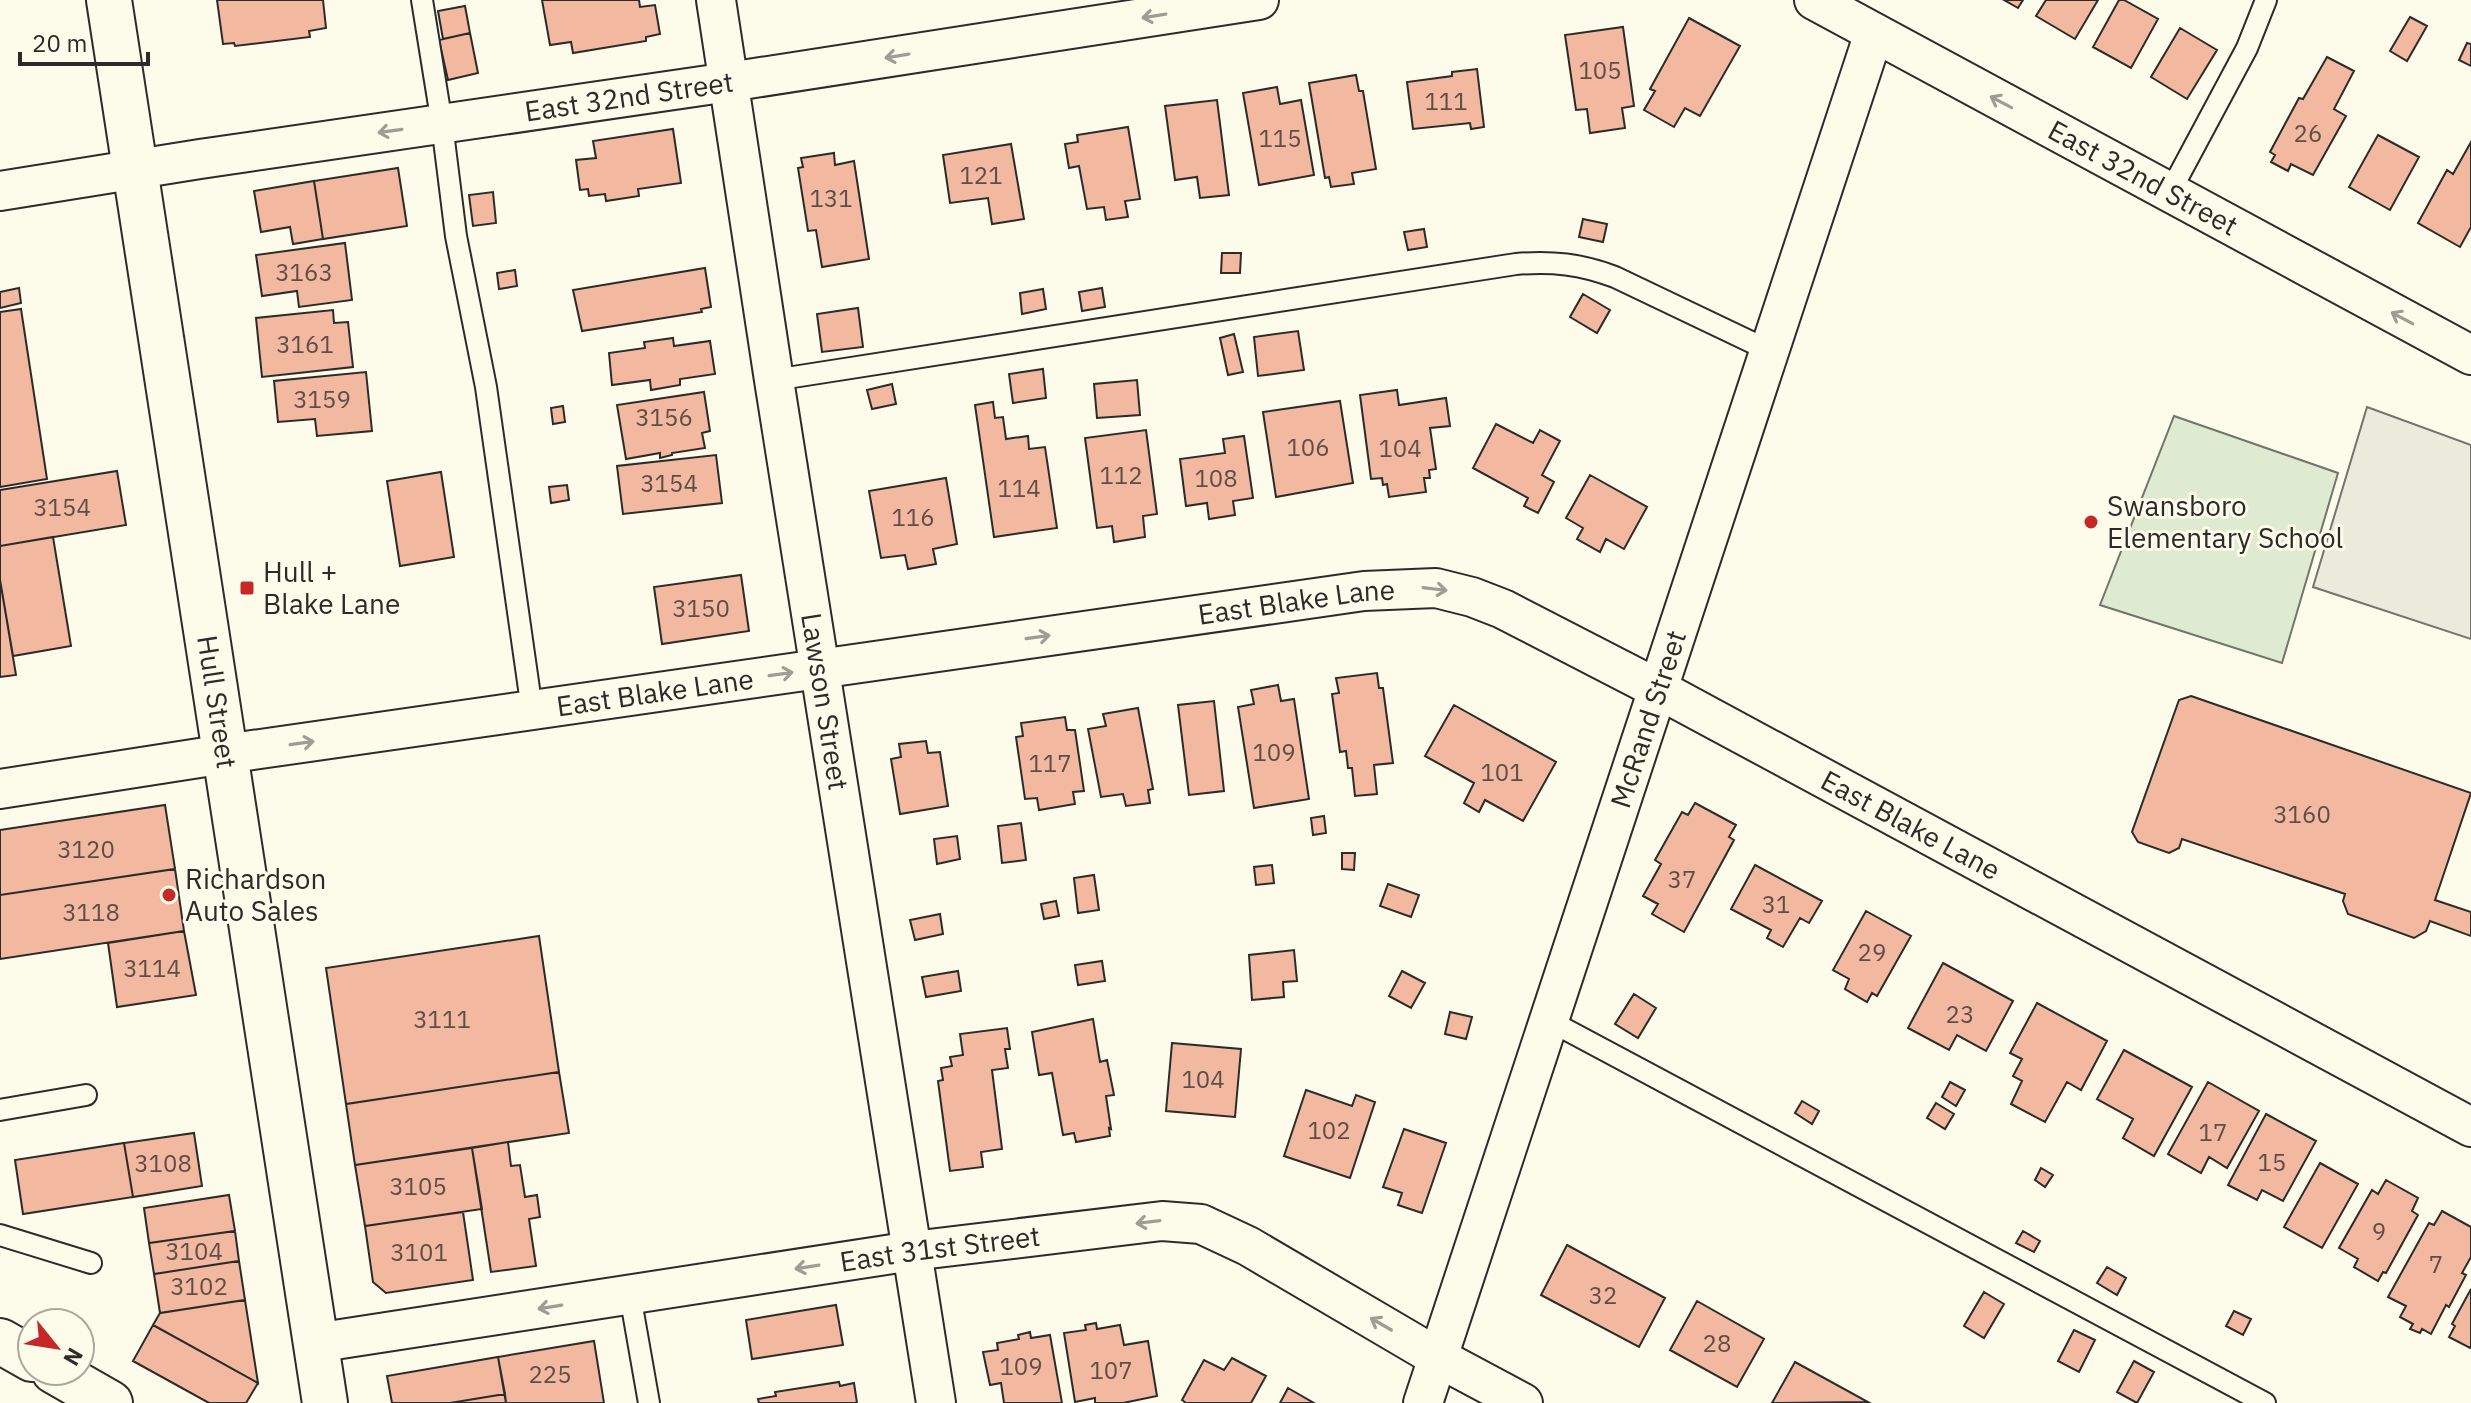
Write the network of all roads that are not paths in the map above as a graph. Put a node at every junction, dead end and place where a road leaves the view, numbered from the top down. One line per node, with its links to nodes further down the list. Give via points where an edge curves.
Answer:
1 (109, 0): 11 (main road, Hull Street)
2 (422, 0): 10 (lane)
3 (716, 0): 9 (street, Lawson Street)
4 (1259, 0): 7 (street, East 32nd Street, one-way to 7)
5 (1814, 0): 8 (street, East 32nd Street)
6 (2266, 0): 13 (lane, via 2247,48)
7 (1106, 12): 9 (street, East 32nd Street, one-way to 9)
8 (1874, 33): 13 (street, East 32nd Street, one-way to 8); 14 (street, McRand Street)
9 (729, 82): 10 (street, East 32nd Street); 16 (street, Lawson Street)
10 (442, 124): 11 (street, East 32nd Street, one-way to 11); 19 (lane)
11 (135, 169): 12 (street, East 32nd Street); 20 (main road, Hull Street)
12 (0, 191)
13 (2170, 192): 15 (street, East 32nd Street, one-way to 13)
14 (1770, 351): 16 (lane, via 1615,277 1545,262); 18 (street, McRand Street)
15 (2471, 355)
16 (774, 380): 17 (street, Lawson Street)
17 (820, 668): 18 (street, East Blake Lane, one-way to 18, via 1364,591 1436,588 1503,609); 19 (street, East Blake Lane, one-way to 17); 27 (street, Lawson Street)
18 (1658, 689): 22 (street, McRand Street); 25 (street, East Blake Lane)
19 (532, 710): 20 (street, East Blake Lane, one-way to 19)
20 (225, 754): 21 (street, East Blake Lane); 30 (main road, Hull Street)
21 (0, 789)
22 (1548, 1020): 31 (street, McRand Street); 39 (lane)
23 (86, 1095): 24 (lane)
24 (0, 1110)
25 (2471, 1127)
26 (0, 1235): 28 (lane)
27 (912, 1251): 29 (street, East 31st Street, one-way to 29); 31 (street, East 31st Street, one-way to 27, via 1201,1224 1162,1221); 36 (street, Lawson Street)
28 (91, 1263)
29 (630, 1295): 30 (street, East 31st Street, one-way to 30); 35 (lane)
30 (315, 1343): 34 (main road, Hull Street)
31 (1437, 1357): 37 (street, McRand Street); 38 (street, East 31st Street)
32 (82, 1387): 33 (main road)
33 (110, 1403)
34 (325, 1403)
35 (649, 1403)
36 (936, 1403)
37 (1423, 1403)
38 (1523, 1403)
39 (2265, 1403)

